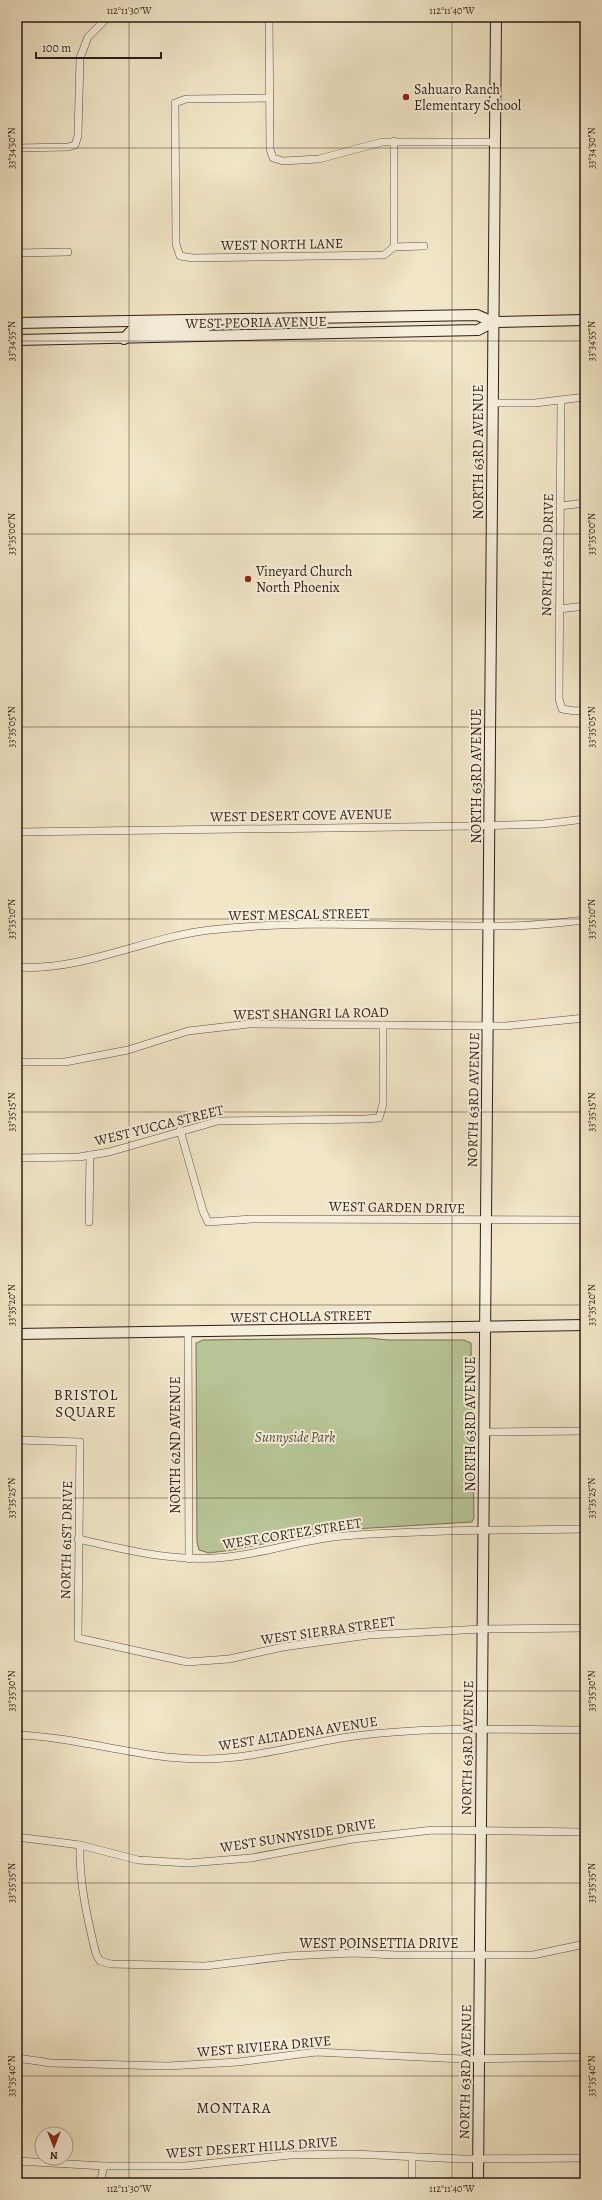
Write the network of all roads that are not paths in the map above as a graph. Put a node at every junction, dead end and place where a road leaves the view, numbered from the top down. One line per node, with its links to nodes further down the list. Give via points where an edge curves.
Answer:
1 (108, 17): 7 (street, via 88,37 78,70 78,136 75,145)
2 (268, 17): 4 (street)
3 (496, 17): 6 (street, NORTH 63RD AVENUE)
4 (270, 98): 5 (street, via 270,149 273,158 283,161 315,160 366,145); 9 (street, WEST NORTH LANE, via 186,99 175,103 176,244 180,256 193,258 384,255)
5 (394, 141): 6 (street); 9 (street)
6 (494, 142): 14 (street, NORTH 63RD AVENUE)
7 (17, 148)
8 (424, 246): 9 (street)
9 (394, 247)
10 (68, 252): 11 (street)
11 (17, 253)
12 (227, 319): 14 (street, WEST PEORIA AVENUE, via 477,316); 15 (street, WEST PEORIA AVENUE); 16 (street, via 201,328 133,328)
13 (585, 320): 14 (street, WEST PEORIA AVENUE)
14 (492, 322): 16 (street, WEST PEORIA AVENUE, via 478,330); 20 (street, NORTH 63RD AVENUE)
15 (17, 323)
16 (124, 338): 17 (street, WEST PEORIA AVENUE)
17 (17, 340)
18 (585, 397): 19 (street)
19 (561, 401): 20 (street); 22 (street, NORTH 63RD DRIVE)
20 (492, 403): 27 (street, NORTH 63RD AVENUE)
21 (585, 503): 22 (street)
22 (560, 506): 24 (street, NORTH 63RD DRIVE)
23 (585, 606): 24 (street)
24 (560, 609): 25 (street, NORTH 63RD DRIVE, via 559,699 562,709)
25 (585, 710)
26 (585, 819): 27 (street, WEST DESERT COVE AVENUE)
27 (489, 826): 28 (street, WEST DESERT COVE AVENUE); 30 (street, NORTH 63RD AVENUE)
28 (17, 832)
29 (585, 920): 30 (street, WEST MESCAL STREET, via 524,926)
30 (488, 926): 31 (street, WEST MESCAL STREET, via 289,925 209,930 162,938 64,964); 34 (street, NORTH 63RD AVENUE)
31 (17, 967)
32 (585, 1018): 34 (street, WEST SHANGRI LA ROAD)
33 (383, 1025): 34 (street, WEST SHANGRI LA ROAD); 35 (street, WEST SHANGRI LA ROAD, via 249,1024 188,1031 128,1050 65,1062); 36 (street, WEST YUCCA STREET, via 383,1104 379,1118 218,1121)
34 (488, 1026): 40 (street, NORTH 63RD AVENUE)
35 (17, 1062)
36 (180, 1130): 37 (street, WEST YUCCA STREET, via 109,1152); 40 (street, WEST GARDEN DRIVE, via 208,1222 252,1219)
37 (90, 1155): 38 (street, WEST YUCCA STREET); 41 (street)
38 (17, 1158)
39 (585, 1220): 40 (street, WEST GARDEN DRIVE)
40 (486, 1221): 43 (street, NORTH 63RD AVENUE)
41 (90, 1222)
42 (585, 1325): 43 (street, WEST CHOLLA STREET)
43 (485, 1326): 44 (street, WEST CHOLLA STREET); 47 (street, NORTH 63RD AVENUE)
44 (188, 1332): 45 (street, WEST CHOLLA STREET); 52 (street, NORTH 62ND AVENUE)
45 (17, 1334)
46 (585, 1431): 47 (street)
47 (484, 1432): 50 (street, NORTH 63RD AVENUE)
48 (17, 1440): 51 (street, NORTH 61ST DRIVE, via 80,1442)
49 (585, 1529): 50 (street, WEST CORTEZ STREET)
50 (483, 1531): 52 (street, WEST CORTEZ STREET, via 341,1536 227,1558); 54 (street, NORTH 63RD AVENUE)
51 (78, 1539): 52 (street, WEST CORTEZ STREET, via 156,1556); 55 (street, NORTH 61ST DRIVE)
52 (189, 1559)
53 (585, 1628): 54 (street, WEST SIERRA STREET)
54 (482, 1629): 55 (street, WEST SIERRA STREET, via 369,1634 283,1647 229,1659 187,1662); 56 (street, NORTH 63RD AVENUE)
55 (78, 1638)
56 (482, 1730): 57 (street, WEST ALTADENA AVENUE); 58 (street, WEST ALTADENA AVENUE, via 410,1731 354,1736 250,1756 204,1759 149,1756 57,1737); 59 (street, NORTH 63RD AVENUE)
57 (585, 1730)
58 (17, 1735)
59 (480, 1831): 60 (street, WEST SUNNYSIDE DRIVE); 62 (street, WEST SUNNYSIDE DRIVE, via 433,1830 394,1834 251,1858 188,1863 138,1860); 64 (street, NORTH 63RD AVENUE)
60 (585, 1832)
61 (17, 1837): 62 (street, WEST SUNNYSIDE DRIVE)
62 (80, 1845): 64 (street, WEST POINSETTIA DRIVE, via 80,1877 96,1954 100,1961 111,1964 205,1966 288,1956 354,1953)
63 (585, 1944): 64 (street, WEST POINSETTIA DRIVE, via 533,1956)
64 (480, 1956): 67 (street, NORTH 63RD AVENUE)
65 (585, 2057): 67 (street, WEST RIVIERA DRIVE)
66 (17, 2058): 67 (street, WEST RIVIERA DRIVE, via 51,2063 168,2066 238,2062 316,2052)
67 (479, 2059): 70 (street, NORTH 63RD AVENUE)
68 (412, 2157): 70 (street, WEST DESERT HILLS DRIVE); 72 (street, WEST DESERT HILLS DRIVE, via 352,2154 290,2155 185,2166); 74 (street)
69 (585, 2158): 70 (street, WEST DESERT HILLS DRIVE)
70 (478, 2159): 75 (street, NORTH 63RD AVENUE)
71 (17, 2161): 72 (street, WEST DESERT HILLS DRIVE)
72 (104, 2166): 73 (street)
73 (100, 2183)
74 (412, 2183)
75 (478, 2183)

